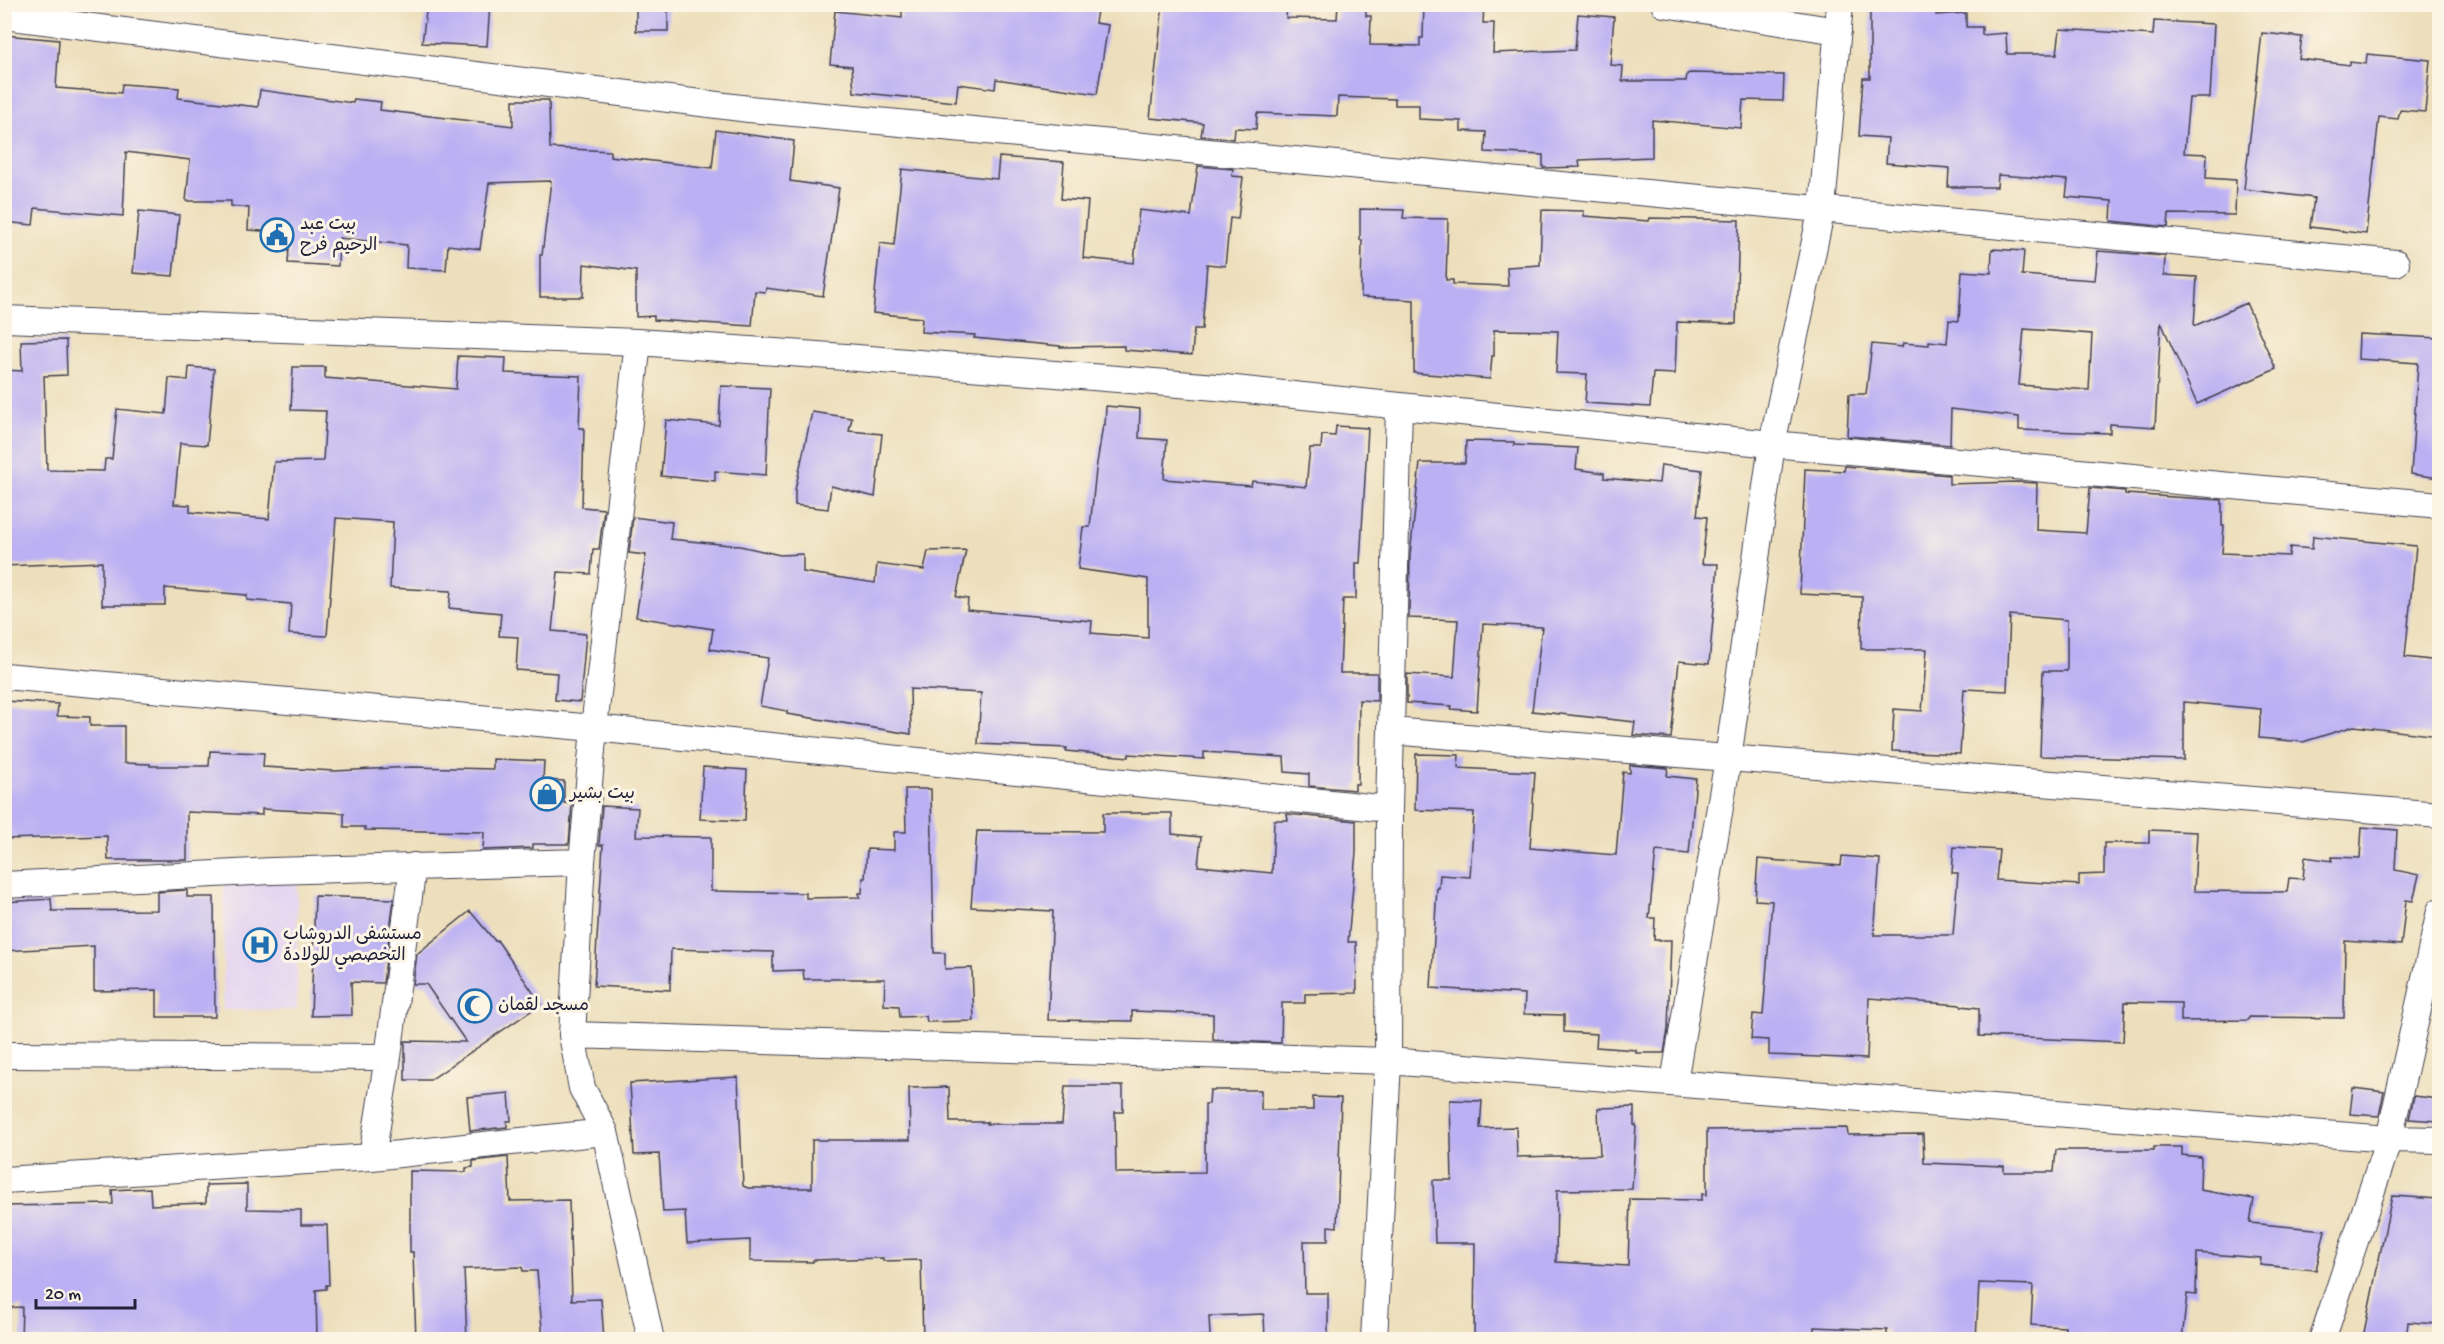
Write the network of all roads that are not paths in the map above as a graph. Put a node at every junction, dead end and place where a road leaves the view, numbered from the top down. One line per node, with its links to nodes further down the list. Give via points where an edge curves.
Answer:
1 (1664, 4): 4 (street)
2 (1840, 4): 4 (street)
3 (4, 16): 5 (street, via 749,109)
4 (1838, 31): 5 (street)
5 (1821, 208): 6 (street); 10 (street)
6 (2396, 263)
7 (4, 319): 8 (street)
8 (638, 342): 9 (street, via 1216,387); 13 (street)
9 (1400, 406): 10 (street); 14 (street)
10 (1772, 444): 11 (street); 15 (street)
11 (2439, 505)
12 (4, 676): 13 (street)
13 (594, 728): 16 (street); 18 (street)
14 (1391, 731): 15 (street); 16 (street)
15 (1728, 759): 17 (street); 26 (street)
16 (1389, 809): 25 (street)
17 (2439, 815)
18 (582, 862): 19 (street); 22 (street)
19 (413, 866): 20 (street); 24 (street)
20 (4, 885)
21 (2439, 911): 28 (street)
22 (572, 1035): 25 (street); 27 (street, via 582,1088)
23 (4, 1055): 24 (street)
24 (388, 1057): 30 (street)
25 (1388, 1061): 26 (street); 33 (street)
26 (1674, 1082): 28 (street)
27 (605, 1131): 30 (street); 32 (street)
28 (2389, 1139): 29 (street); 34 (street)
29 (2439, 1140)
30 (372, 1157): 31 (street)
31 (4, 1180)
32 (651, 1340)
33 (1374, 1340)
34 (2322, 1340)

